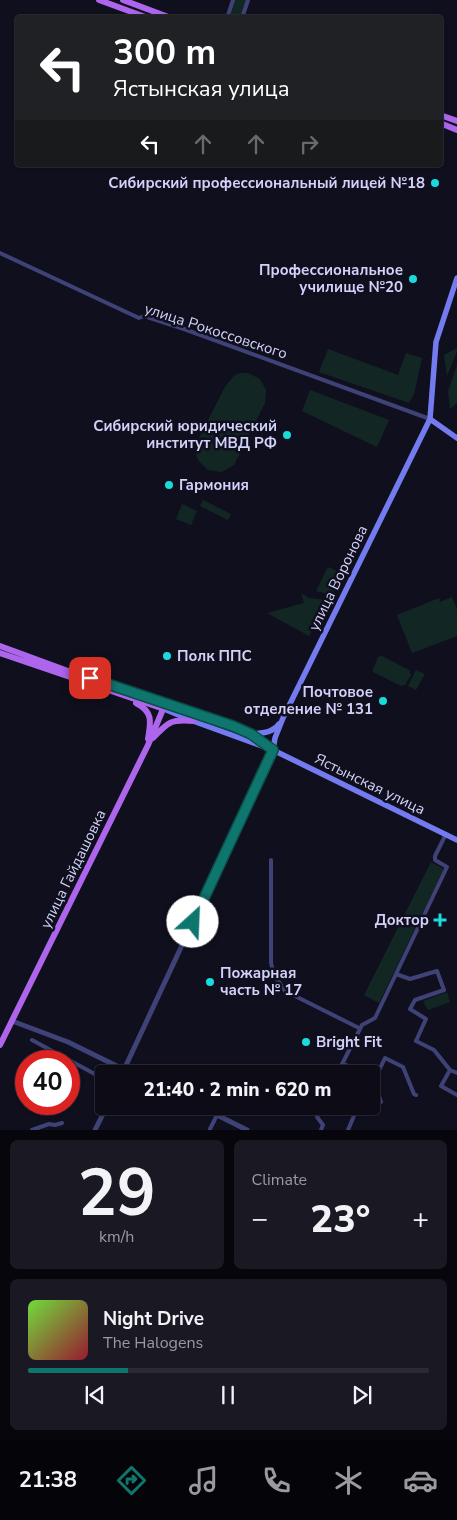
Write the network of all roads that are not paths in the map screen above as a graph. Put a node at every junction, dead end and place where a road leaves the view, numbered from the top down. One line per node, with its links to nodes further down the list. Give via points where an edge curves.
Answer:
1 (100, 0): 5 (main road)
2 (122, 0): 6 (main road)
3 (234, 0): 7 (street)
4 (248, 0): 8 (street)
5 (140, 15)
6 (163, 15)
7 (228, 15)
8 (243, 15)
9 (443, 116): 10 (main road)
10 (457, 121)
11 (443, 125): 12 (main road)
12 (457, 130)
13 (0, 253): 15 (street, улица Рокоссовского, via 139,318 144,316 184,329)
14 (457, 278): 15 (main road, улица Воронова, via 436,342)
15 (430, 419): 16 (main road); 21 (main road, улица Воронова)
16 (457, 438)
17 (0, 646): 20 (main road, Ястынская улица)
18 (0, 653): 19 (main road, Ястынская улица)
19 (120, 694): 20 (main road, Ястынская улица); 24 (main road, via 150,714)
20 (165, 706): 22 (main road, Ястынская улица); 23 (main road, Ястынская улица); 24 (main road, улица Гайдашовка)
21 (284, 718): 23 (main road, via 271,731); 25 (main road, улица Воронова)
22 (193, 722): 24 (main road, via 169,722); 25 (main road, Ястынская улица)
23 (251, 734): 25 (main road, Ястынская улица)
24 (148, 745): 30 (main road, улица Гайдашовка)
25 (273, 750): 26 (main road, Ястынская улица); 35 (street)
26 (446, 834): 27 (main road, Ястынская улица); 29 (street, via 435,860 447,867)
27 (457, 840)
28 (271, 860): 31 (street, via 271,964 274,975 285,991)
29 (396, 974): 31 (street, via 375,1018); 38 (street, via 410,979 437,971 444,990 416,1000 410,1009 426,1019 416,1041 434,1050)
30 (12, 1021): 33 (main road, улица Гайдашовка); 34 (street, via 68,1042)
31 (359, 1028): 36 (street)
32 (32, 1040): 40 (street)
33 (0, 1045)
34 (110, 1065)
35 (126, 1065)
36 (341, 1065)
37 (380, 1068): 42 (street, via 386,1058 404,1066)
38 (450, 1070): 39 (street); 41 (street, via 441,1086)
39 (457, 1073)
40 (95, 1074)
41 (457, 1095)
42 (416, 1096)
43 (102, 1115): 50 (street)
44 (217, 1115): 48 (street); 51 (street)
45 (318, 1115): 52 (street, via 323,1125)
46 (354, 1115): 53 (street)
47 (62, 1122): 49 (street)
48 (210, 1129)
49 (32, 1130)
50 (95, 1130)
51 (248, 1130)
52 (321, 1130)
53 (348, 1130)

